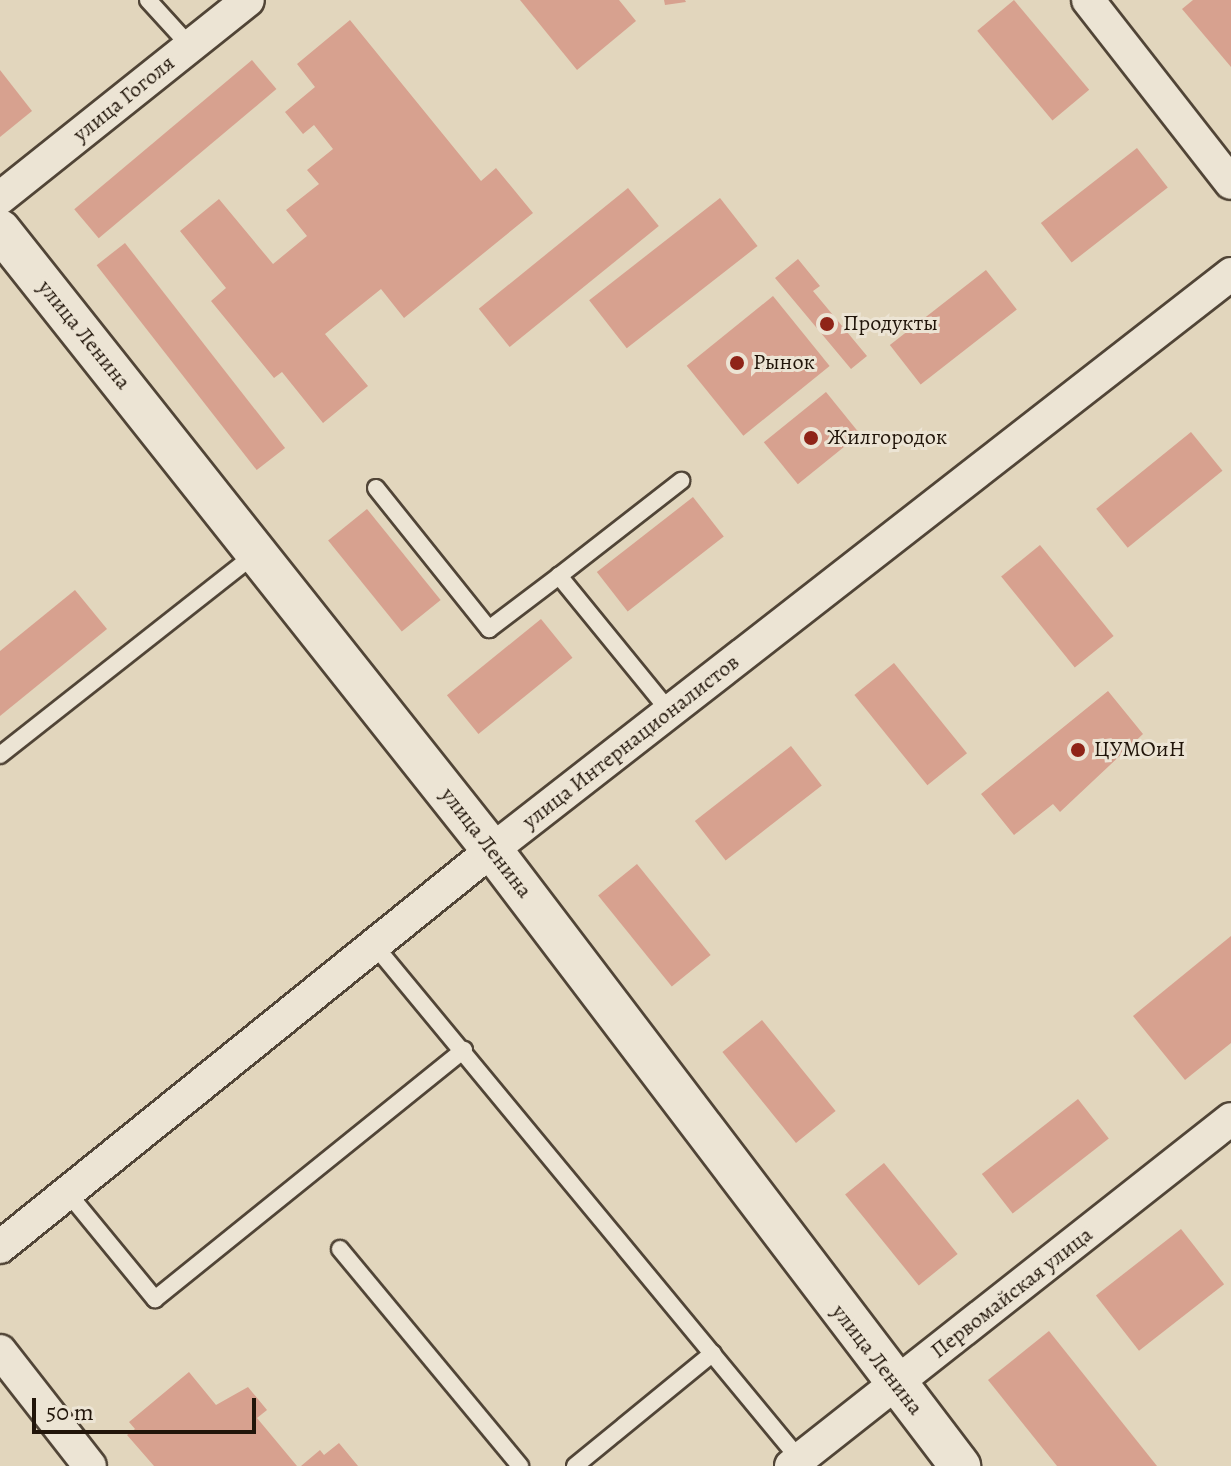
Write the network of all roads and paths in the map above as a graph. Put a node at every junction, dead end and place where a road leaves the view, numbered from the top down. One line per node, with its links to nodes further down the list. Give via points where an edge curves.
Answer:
1 (148, 0): 4 (lane)
2 (248, 0): 4 (street, улица Гоголя)
3 (1088, 0): 5 (street)
4 (190, 46): 6 (street, улица Гоголя)
5 (1231, 183)
6 (0, 198)
7 (0, 230): 11 (street, улица Ленина)
8 (1231, 274): 13 (street, улица Интернационалистов)
9 (681, 481): 12 (lane)
10 (376, 488): 12 (lane, via 489,629)
11 (258, 552): 14 (lane); 15 (street, улица Ленина)
12 (559, 576): 13 (lane)
13 (670, 712): 15 (street, улица Интернационалистов)
14 (0, 755)
15 (492, 850): 16 (street, улица Интернационалистов); 24 (street, улица Ленина)
16 (375, 946): 17 (lane); 19 (street, улица Интернационалистов)
17 (464, 1050): 19 (lane, via 155,1299); 23 (lane)
18 (1231, 1119): 24 (street, Первомайская улица)
19 (67, 1192): 20 (street, улица Интернационалистов)
20 (0, 1247)
21 (340, 1249): 27 (lane)
22 (0, 1351): 26 (street)
23 (713, 1353): 25 (lane); 28 (lane)
24 (895, 1385): 25 (street, Первомайская улица); 29 (street, улица Ленина)
25 (796, 1463)
26 (90, 1466)
27 (520, 1466)
28 (575, 1466)
29 (960, 1466)

